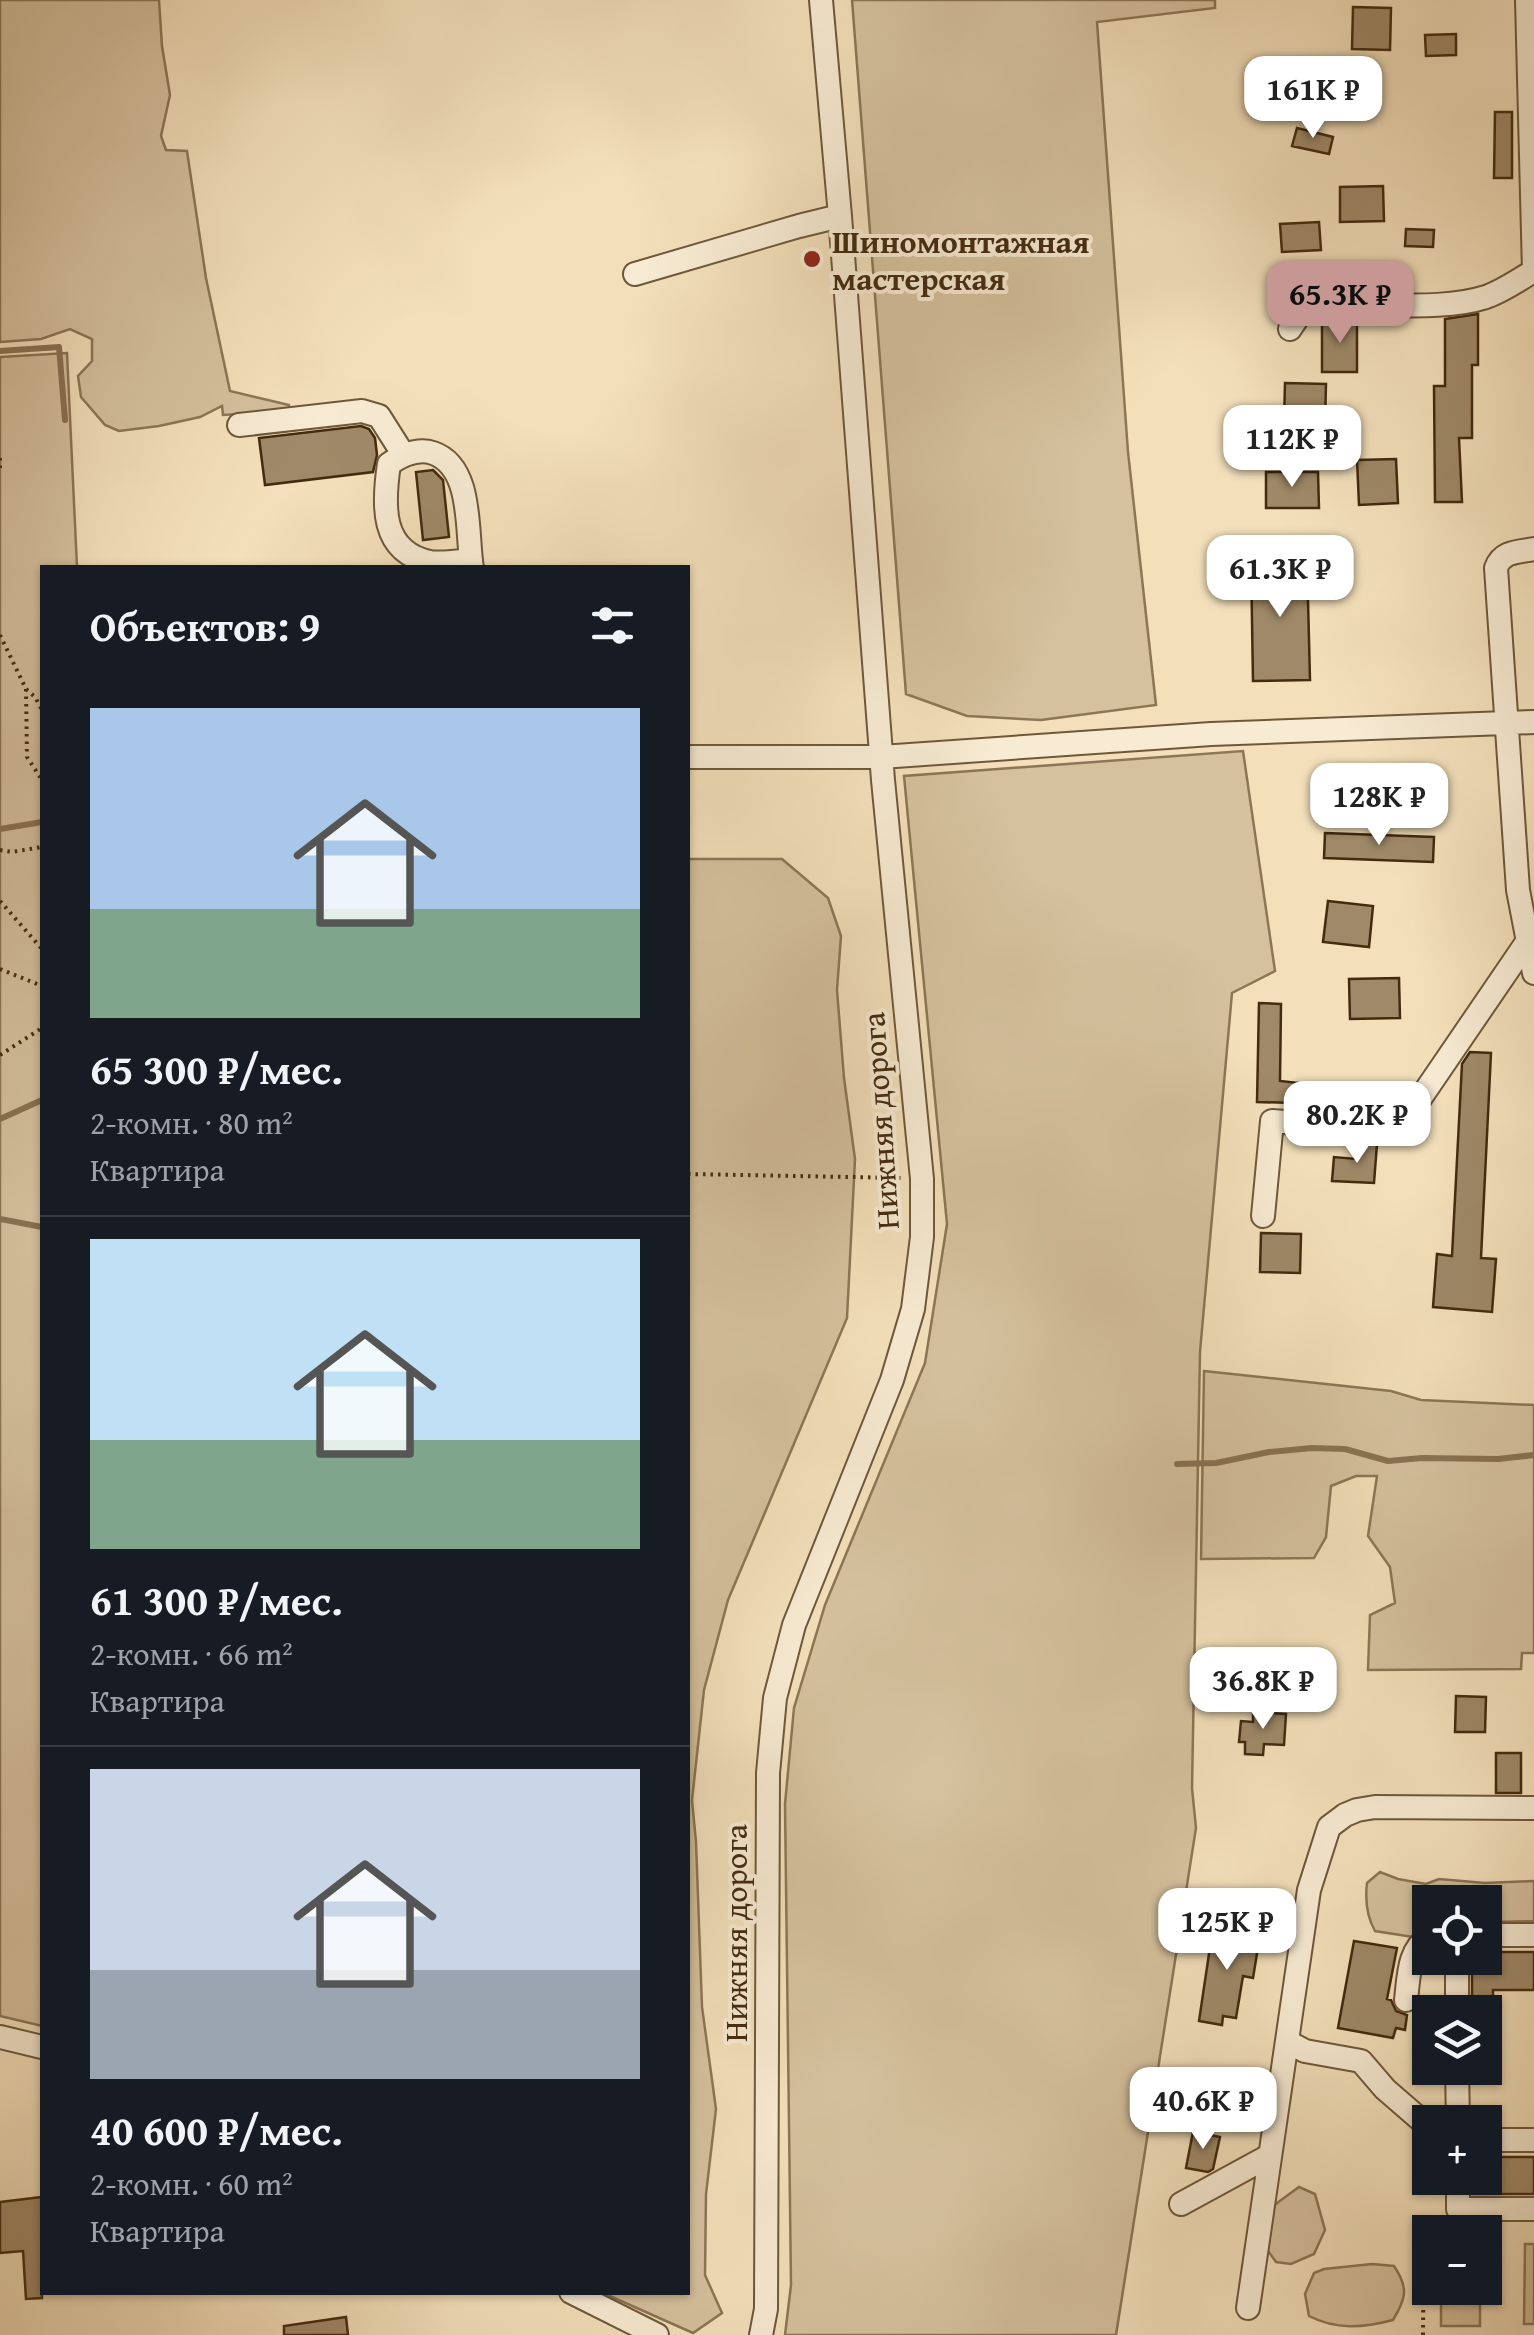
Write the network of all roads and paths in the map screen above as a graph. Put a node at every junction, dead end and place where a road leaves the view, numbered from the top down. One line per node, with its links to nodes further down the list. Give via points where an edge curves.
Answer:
1 (821, 0): 3 (street, Нижняя дорога)
2 (1527, 0): 4 (street)
3 (840, 216): 5 (street); 20 (street, Нижняя дорога)
4 (1534, 271): 6 (street, via 1485,298 1456,303 1315,306)
5 (635, 274)
6 (1290, 329)
7 (238, 425): 8 (street, via 362,410 379,416)
8 (404, 454): 12 (street, via 428,451 456,472 466,502); 12 (street, via 389,464 390,534 401,550 432,562)
9 (0, 458): 10 (path)
10 (0, 469)
11 (1534, 550): 17 (street, via 1508,554 1496,568)
12 (471, 564)
13 (0, 636): 14 (path)
14 (1, 645): 15 (path)
15 (26, 689): 16 (path); 21 (path, via 27,757)
16 (40, 706)
17 (1508, 722): 18 (street); 20 (street); 25 (street, via 1518,890)
18 (1534, 722)
19 (690, 757): 20 (street)
20 (881, 757): 54 (street, Нижняя дорога, via 922,1237 913,1308 892,1380 794,1625 775,1698 768,1773)
21 (40, 777)
22 (40, 847): 23 (path)
23 (0, 850)
24 (0, 902): 26 (path)
25 (1531, 942): 28 (street); 34 (street, via 1398,1131 1272,1120)
26 (40, 948)
27 (0, 969): 29 (path)
28 (1534, 973)
29 (40, 985)
30 (40, 1029): 31 (path)
31 (0, 1054)
32 (690, 1174): 33 (path)
33 (912, 1178)
34 (1264, 1216)
35 (1534, 1808): 41 (street, via 1376,1806 1329,1828 1308,1890)
36 (1502, 1934): 37 (street)
37 (1534, 1935)
38 (1412, 1954): 39 (street)
39 (1406, 2000)
40 (0, 2037): 42 (street)
41 (1288, 2042): 43 (street, via 1361,2061); 46 (street)
42 (40, 2047)
43 (1412, 2113)
44 (1502, 2140): 45 (street)
45 (1534, 2140)
46 (1269, 2156): 48 (street); 52 (street)
47 (1458, 2195): 49 (street, via 1458,2208)
48 (1181, 2204)
49 (1534, 2209)
50 (577, 2295): 53 (street)
51 (1424, 2305): 55 (path)
52 (1248, 2308)
53 (657, 2335)
54 (761, 2335)
55 (1424, 2335)

